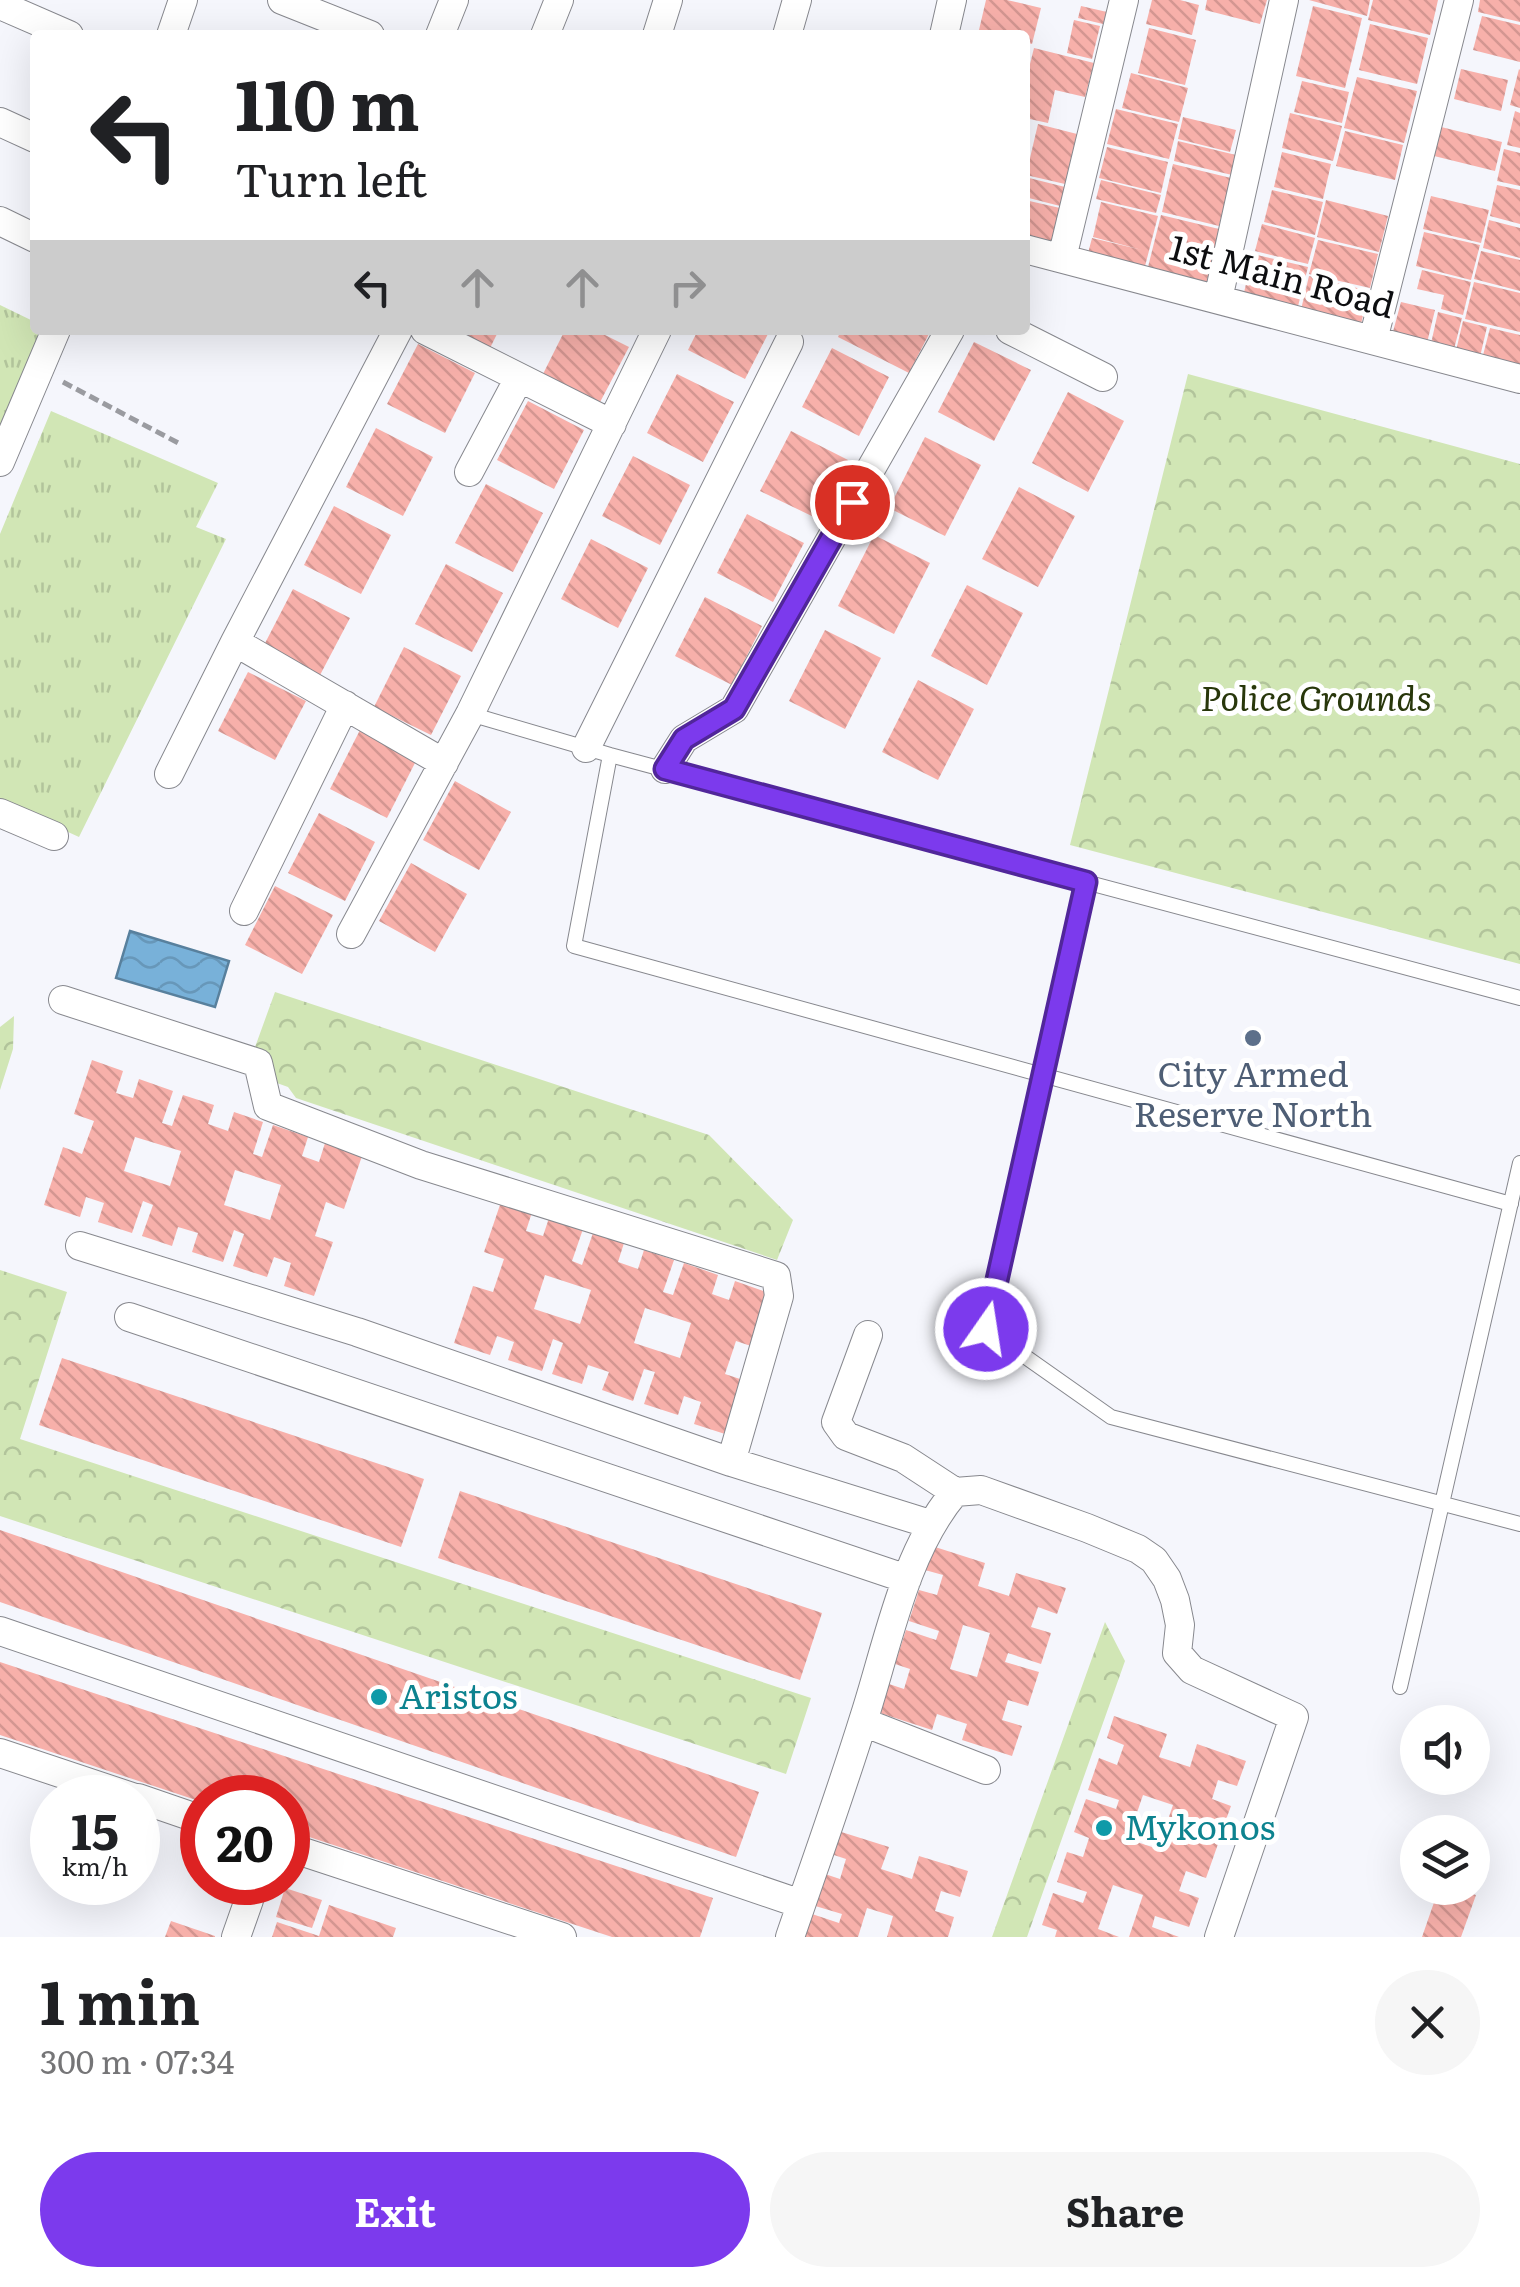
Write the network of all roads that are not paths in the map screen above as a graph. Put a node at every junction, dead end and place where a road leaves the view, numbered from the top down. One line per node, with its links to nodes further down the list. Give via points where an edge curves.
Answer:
1 (182, 0): 14 (street)
2 (282, 0): 12 (street)
3 (454, 0): 16 (street)
4 (559, 0): 17 (street)
5 (668, 0): 18 (street)
6 (797, 0): 19 (street)
7 (952, 0): 20 (street)
8 (1124, 0): 26 (street)
9 (1284, 0): 27 (street)
10 (1459, 0): 34 (street)
11 (0, 5): 13 (street)
12 (340, 11): 15 (street)
13 (58, 30)
14 (173, 30)
15 (364, 30)
16 (442, 30)
17 (546, 30)
18 (659, 30)
19 (789, 30)
20 (945, 30)
21 (0, 122): 22 (street)
22 (30, 136)
23 (0, 221): 24 (street)
24 (30, 236)
25 (1030, 249): 26 (street, 1st Main Road)
26 (1062, 258): 27 (street, 1st Main Road)
27 (1218, 299): 34 (street, 1st Main Road)
28 (54, 335): 40 (street)
29 (395, 335): 42 (street)
30 (434, 335): 37 (street)
31 (656, 335): 39 (street)
32 (947, 335): 47 (street, via 734,709 684,739)
33 (1020, 335): 36 (street)
34 (1374, 340): 38 (street, 1st Main Road)
35 (789, 342): 45 (street)
36 (1103, 377)
37 (519, 378): 39 (street); 41 (street)
38 (1520, 379)
39 (612, 424): 44 (street)
40 (0, 462)
41 (469, 472)
42 (235, 642): 43 (street); 48 (street)
43 (345, 705): 46 (street); 52 (street)
44 (470, 714): 45 (lane); 46 (street)
45 (598, 752): 47 (lane); 56 (lane, via 574,946)
46 (444, 762): 53 (street)
47 (665, 769): 51 (lane)
48 (169, 774)
49 (0, 812): 50 (street)
50 (54, 836)
51 (1086, 882): 54 (lane); 56 (lane)
52 (244, 911)
53 (351, 934)
54 (1520, 998)
55 (64, 1000): 62 (street, via 258,1064 268,1106 422,1165 776,1276 779,1296)
56 (1043, 1075): 58 (lane); 64 (lane, via 986,1329 1110,1417)
57 (1520, 1162): 58 (lane)
58 (1511, 1204): 64 (lane)
59 (80, 1246): 62 (street, via 357,1332)
60 (128, 1318): 67 (street)
61 (868, 1335): 63 (street, via 836,1422 846,1436 903,1458)
62 (730, 1462): 65 (street)
63 (956, 1492): 65 (street); 80 (street, via 982,1490 1154,1560 1175,1600 1177,1653 1192,1670 1294,1717)
64 (1442, 1504): 66 (lane); 69 (lane)
65 (930, 1524): 67 (street)
66 (1520, 1524)
67 (907, 1579): 70 (street)
68 (0, 1631): 75 (street)
69 (1400, 1688)
70 (863, 1722): 72 (street); 75 (street)
71 (0, 1754): 73 (street)
72 (986, 1770)
73 (65, 1775)
74 (310, 1855): 78 (street)
75 (801, 1904): 79 (street)
76 (248, 1905): 77 (street)
77 (236, 1937)
78 (562, 1937)
79 (790, 1937)
80 (1219, 1937)

